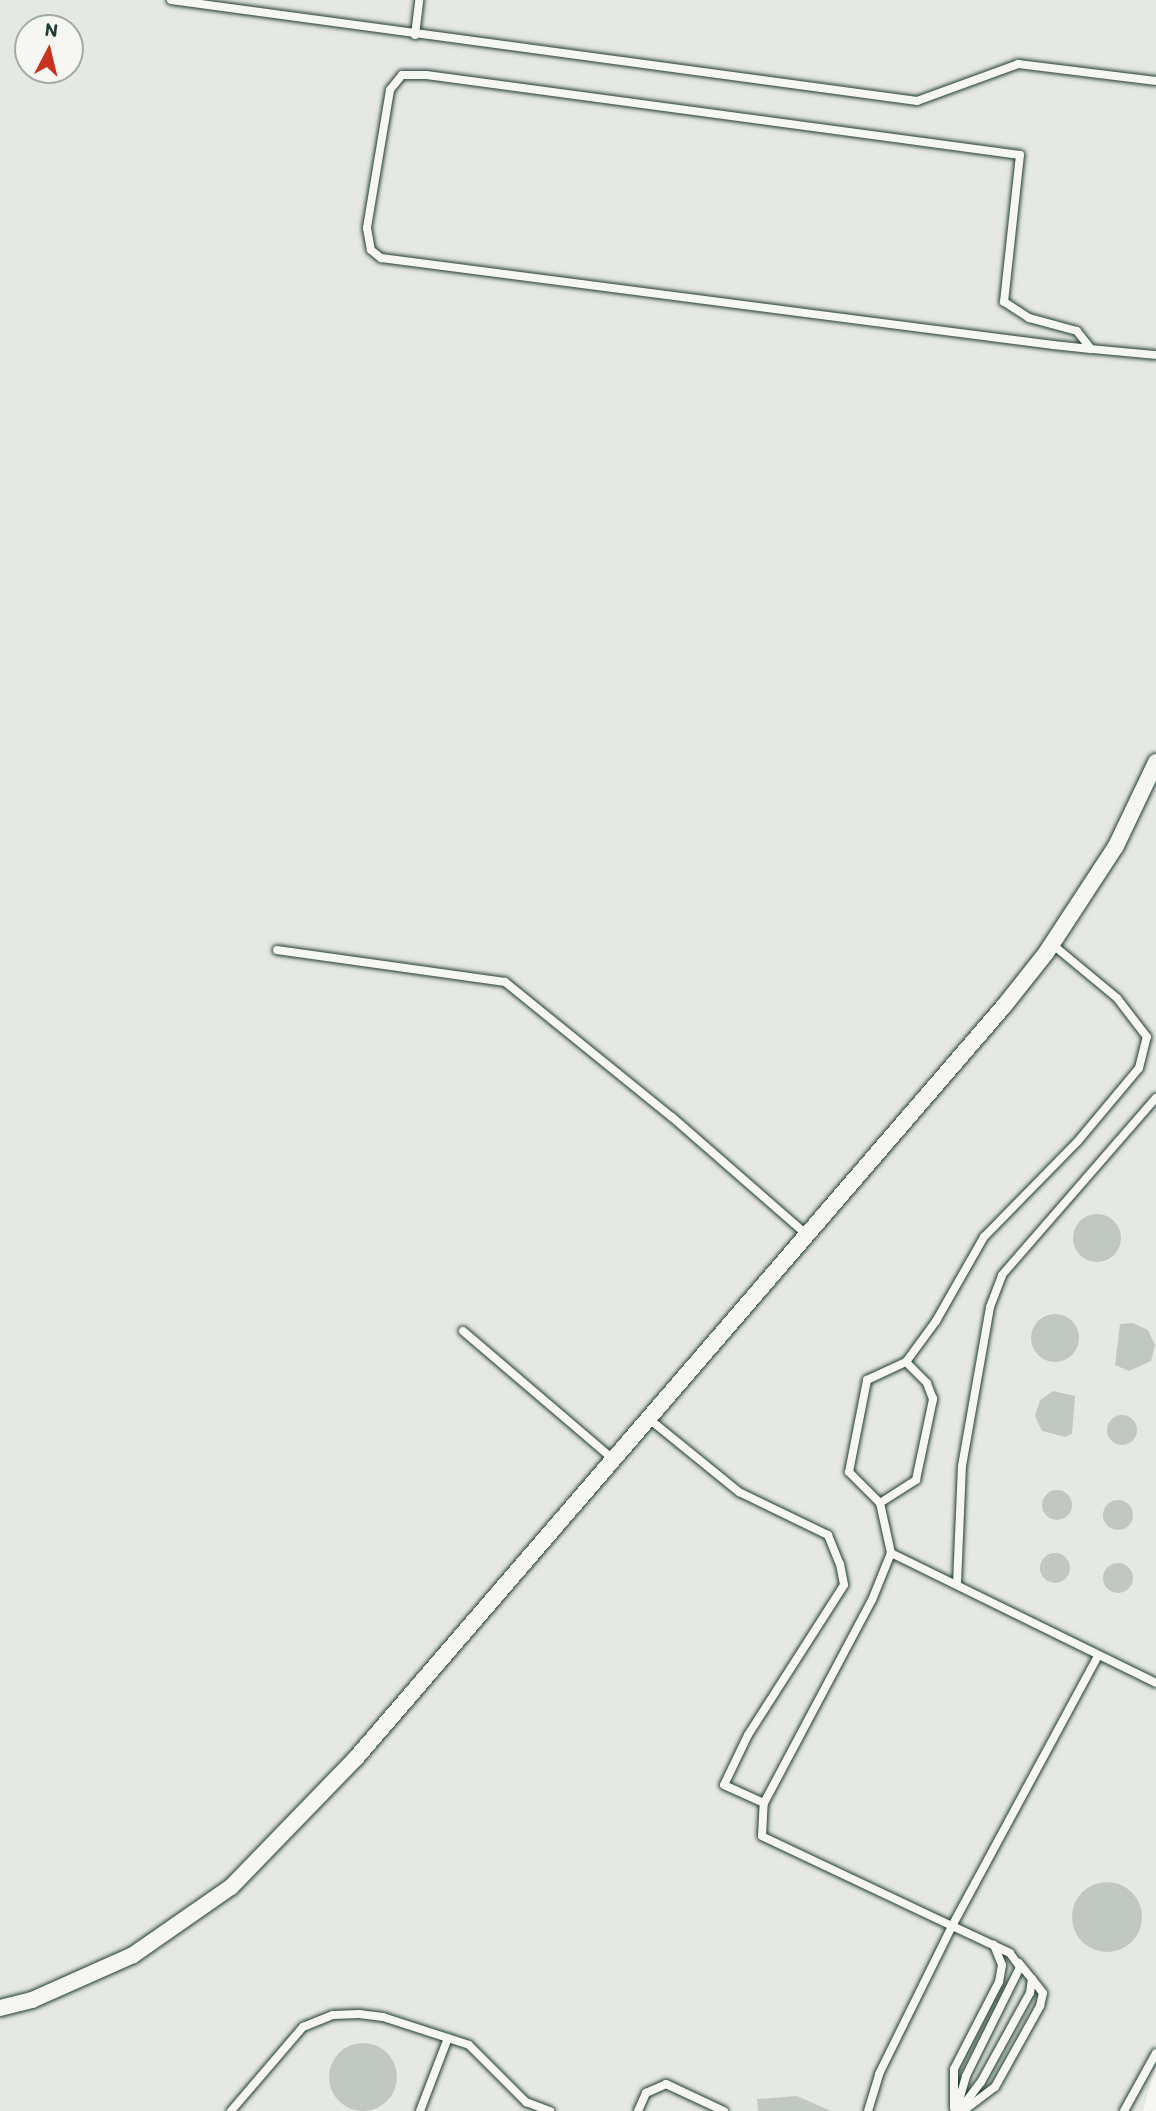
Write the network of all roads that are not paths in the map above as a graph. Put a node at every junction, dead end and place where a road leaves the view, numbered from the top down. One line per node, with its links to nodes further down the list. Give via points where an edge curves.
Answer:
1 (171, 0): 3 (lane)
2 (419, 0): 4 (lane)
3 (186, 1): 4 (lane)
4 (415, 35): 5 (lane, via 917,101 1018,64)
5 (1156, 80)
6 (1091, 349): 6 (lane, via 381,258 371,250 367,229 390,90 402,75 426,75 1020,155 1004,302 1029,318 1077,331); 7 (lane)
7 (1156, 355)
8 (1156, 761): 9 (street, via 1116,846)
9 (1052, 944): 12 (street); 14 (lane, via 1116,998 1147,1037 1139,1068 1078,1141 984,1237 936,1321)
10 (277, 950): 12 (lane, via 505,982)
11 (1156, 1098): 19 (lane, via 1002,1275 990,1307 962,1466)
12 (806, 1234): 15 (street)
13 (463, 1331): 16 (lane)
14 (906, 1362): 17 (lane, via 927,1383 933,1399 916,1480); 17 (lane, via 867,1380 856,1428 849,1472)
15 (649, 1419): 16 (street); 22 (lane, via 739,1492 828,1535 840,1564 844,1585 748,1735 724,1785)
16 (613, 1459): 27 (street, via 356,1758 231,1887 133,1955 32,2000)
17 (880, 1503): 18 (lane)
18 (891, 1553): 19 (lane); 22 (lane, via 872,1600)
19 (957, 1584): 20 (lane)
20 (1098, 1656): 21 (lane); 23 (lane)
21 (1156, 1683)
22 (764, 1803): 23 (lane, via 762,1836)
23 (952, 1926): 24 (lane); 35 (lane, via 880,2074)
24 (995, 1945): 25 (lane); 36 (lane, via 1002,1965 999,1982 954,2069)
25 (1010, 1952): 26 (lane); 36 (lane, via 1020,1967 966,2076)
26 (1032, 1979): 36 (lane, via 1030,1993 981,2082); 36 (lane, via 1043,1993 1040,2006 995,2087)
27 (0, 2008)
28 (448, 2038): 30 (lane, via 371,2015 333,2015 314,2021 303,2027); 31 (lane); 32 (lane, via 470,2045 526,2102)
29 (1156, 2053): 37 (lane)
30 (232, 2111)
31 (420, 2111)
32 (550, 2111)
33 (638, 2111): 34 (lane, via 646,2093 666,2084)
34 (724, 2111)
35 (868, 2111)
36 (958, 2111)
37 (1124, 2111)

